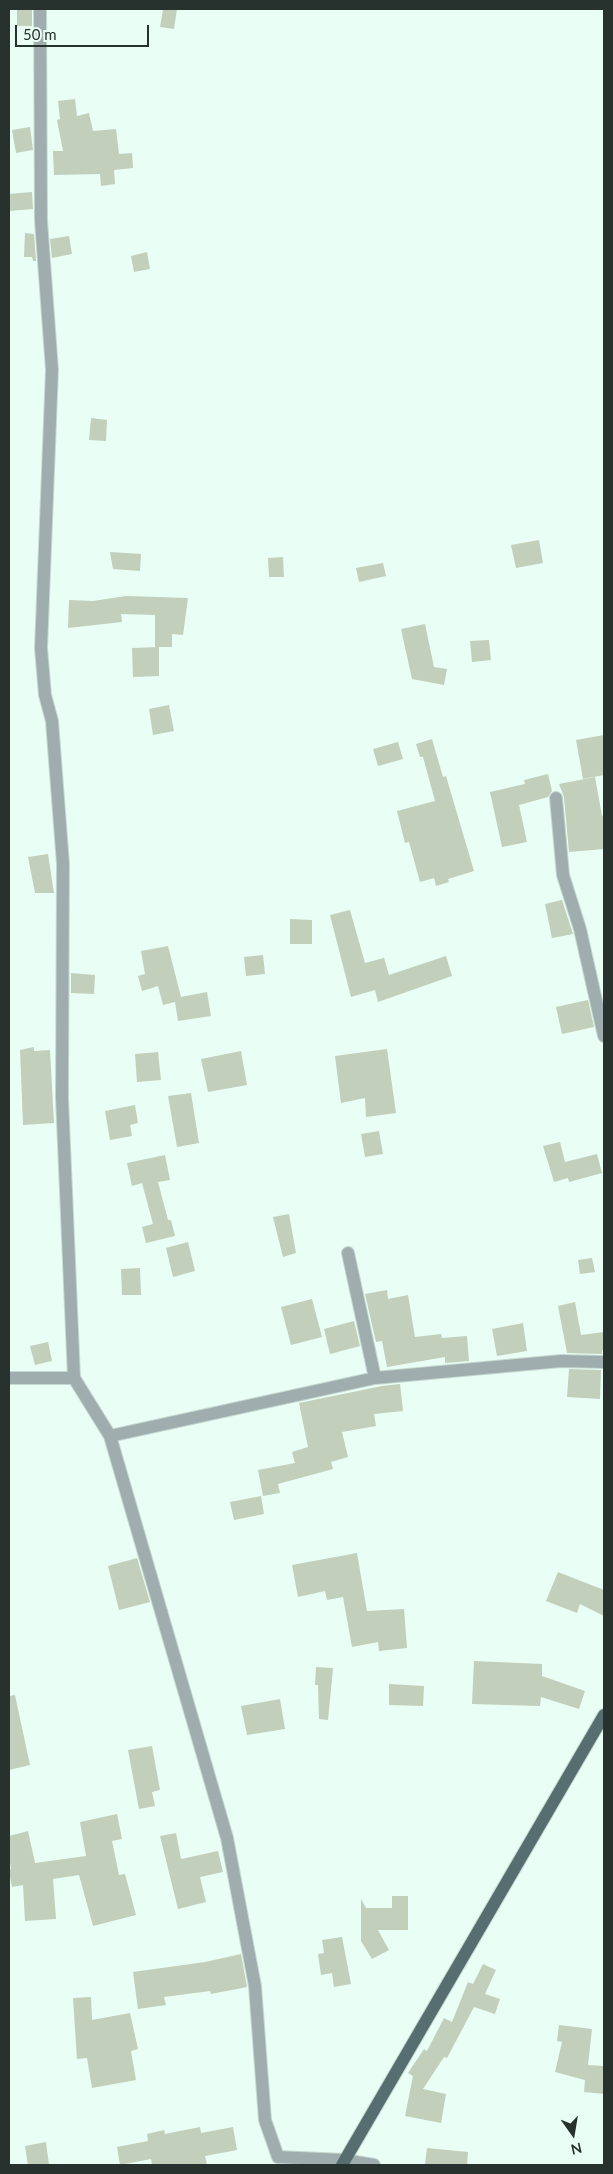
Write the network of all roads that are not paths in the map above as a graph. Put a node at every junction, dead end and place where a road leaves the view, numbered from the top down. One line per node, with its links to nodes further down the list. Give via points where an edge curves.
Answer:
1 (40, 9): 7 (street, via 41,221 52,370 41,648 44,694 52,721 63,864 62,1098)
2 (556, 798): 3 (street, via 563,876 580,929)
3 (604, 1036)
4 (348, 1253): 8 (street)
5 (604, 1362): 8 (street, via 560,1361)
6 (9, 1378): 7 (street)
7 (74, 1378): 9 (street)
8 (375, 1378): 9 (street)
9 (110, 1436): 11 (street, via 227,1838 254,1986 265,2120 278,2157)
10 (604, 1715): 11 (main road)
11 (343, 2163): 12 (street)
12 (374, 2165)

